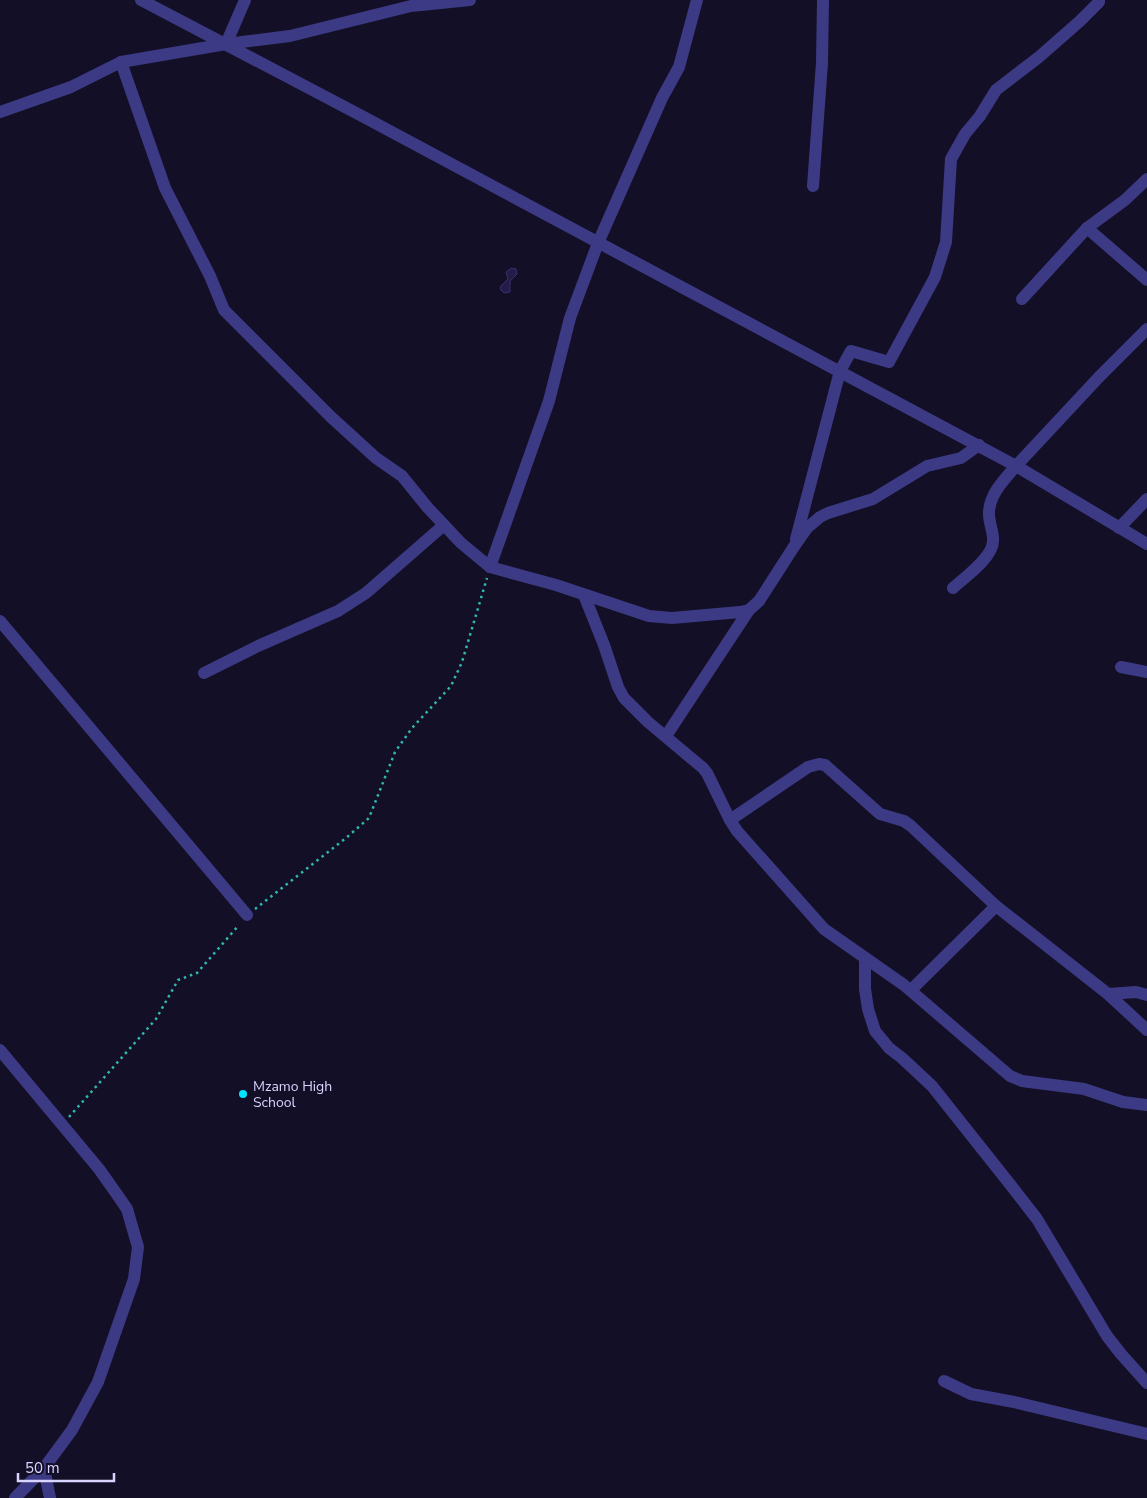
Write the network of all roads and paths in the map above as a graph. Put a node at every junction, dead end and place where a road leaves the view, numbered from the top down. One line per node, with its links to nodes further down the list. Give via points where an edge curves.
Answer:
1 (141, 0): 7 (street)
2 (245, 0): 7 (street)
3 (470, 0): 7 (street, via 411,6 290,36)
4 (697, 0): 13 (street, via 679,67)
5 (824, 0): 11 (street)
6 (1099, 0): 17 (street, via 1039,57 996,90 964,134 951,159 946,242 935,277 889,362 851,351)
7 (226, 44): 8 (street); 13 (street)
8 (121, 62): 9 (street, via 71,87); 21 (street, via 165,188 224,310 331,417 376,458 402,476)
9 (0, 112)
10 (1147, 179): 12 (street)
11 (813, 186)
12 (1087, 228): 14 (street); 15 (street)
13 (598, 243): 17 (street); 25 (street, via 570,318 549,401)
14 (1147, 280)
15 (1022, 299)
16 (1147, 329): 19 (street)
17 (840, 371): 18 (street); 24 (street)
18 (979, 445): 19 (street); 24 (street, via 961,458 927,466 873,499 820,517)
19 (1016, 466): 22 (street); 26 (street, via 996,489 988,512 994,541 991,550)
20 (1147, 499): 22 (street)
21 (444, 525): 25 (street, via 460,543); 32 (street, via 366,593 338,611)
22 (1119, 528): 23 (street)
23 (1147, 544)
24 (795, 545): 28 (street, via 759,601)
25 (490, 567): 27 (street); 36 (path, via 462,662 451,686 412,728 395,752 368,818)
26 (953, 588)
27 (584, 595): 28 (street, via 648,616 672,618); 33 (street, via 621,693)
28 (749, 610): 33 (street)
29 (0, 621): 36 (street)
30 (1121, 667): 31 (street)
31 (1147, 672)
32 (204, 673)
33 (666, 736): 34 (street, via 707,774)
34 (730, 820): 35 (street, via 808,767 825,765 880,814 911,826); 37 (street, via 824,928)
35 (996, 906): 38 (street); 39 (street)
36 (247, 916): 44 (path, via 197,973 178,980 156,1019)
37 (865, 959): 38 (street); 46 (street, via 865,989 875,1031 889,1048 932,1086 1037,1219 1107,1336)
38 (911, 990): 43 (street, via 1010,1076 1022,1081 1084,1089 1123,1102)
39 (1108, 994): 40 (street, via 1136,992); 41 (street)
40 (1147, 995)
41 (1147, 1030)
42 (0, 1050): 44 (street)
43 (1147, 1105)
44 (62, 1125): 48 (street, via 127,1209 138,1247 134,1279 98,1382 72,1430)
45 (944, 1381): 47 (street, via 971,1394)
46 (1147, 1383)
47 (1147, 1434)
48 (44, 1468): 49 (street); 50 (street)
49 (15, 1498)
50 (50, 1498)

